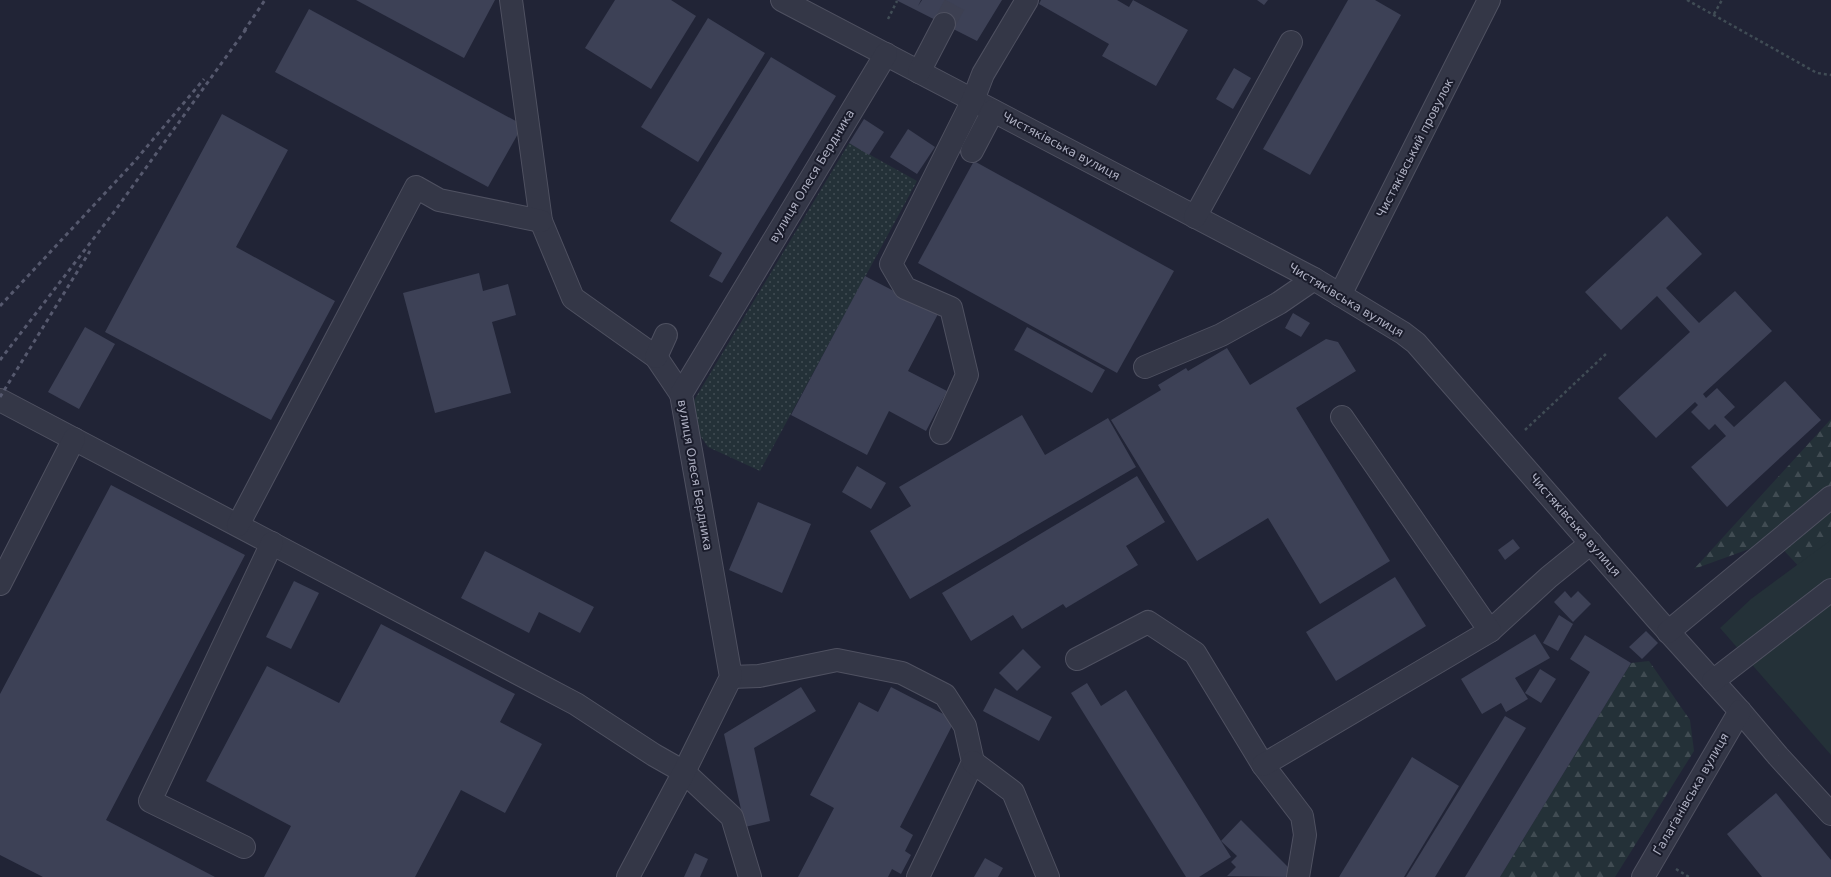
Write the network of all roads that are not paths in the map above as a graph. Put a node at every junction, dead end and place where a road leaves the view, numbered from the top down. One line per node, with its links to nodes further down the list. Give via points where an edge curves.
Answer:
1 (511, 0): 13 (street)
2 (782, 0): 7 (street, Чистяківська вулиця)
3 (1027, 0): 9 (street, via 983,74)
4 (1489, 0): 15 (street, Чистяківський провулок)
5 (944, 24): 8 (street)
6 (1291, 42): 12 (street)
7 (886, 54): 8 (street, Чистяківська вулиця); 19 (street, вулиця Олеся Бердника)
8 (919, 72): 9 (street, Чистяківська вулиця)
9 (973, 100): 10 (street, Чистяківська вулиця); 22 (street, via 891,264 905,288 951,308 967,375)
10 (993, 111): 11 (street); 12 (street, Чистяківська вулиця)
11 (972, 151)
12 (1195, 217): 14 (street, Чистяківська вулиця)
13 (541, 221): 17 (street, via 573,298); 25 (street, via 439,200 416,188)
14 (1314, 279): 15 (street, Чистяківська вулиця); 18 (street, via 1279,303 1221,335)
15 (1340, 295): 27 (street, Чистяківська вулиця, via 1416,343)
16 (666, 335): 17 (street)
17 (656, 358): 19 (street)
18 (1145, 367)
19 (681, 394): 33 (street, вулиця Олеся Бердника)
20 (0, 400): 23 (street)
21 (1342, 417): 30 (street)
22 (941, 433)
23 (74, 439): 25 (street); 28 (street)
24 (1831, 496): 31 (street)
25 (238, 525): 26 (street)
26 (272, 543): 38 (street, via 576,704); 40 (street, via 150,801)
27 (1590, 543): 30 (street); 31 (street, Чистяківська вулиця)
28 (0, 584)
29 (1831, 590): 34 (street)
30 (1490, 631): 37 (street)
31 (1668, 632): 34 (street, Чистяківська вулиця)
32 (1077, 659): 37 (street, via 1148,622 1195,653)
33 (731, 677): 36 (street, via 759,676 837,660 902,673 945,695 965,726); 38 (street)
34 (1713, 681): 35 (street, Чистяківська вулиця)
35 (1740, 711): 39 (street, Чистяківська вулиця); 46 (street, Ґалаґанівська вулиця)
36 (973, 762): 43 (street); 44 (street, via 1013,792)
37 (1264, 765): 45 (street, via 1302,816 1305,835)
38 (684, 772): 41 (street); 42 (street, via 732,817)
39 (1831, 814)
40 (244, 847)
41 (628, 877)
42 (750, 877)
43 (918, 877)
44 (1048, 877)
45 (1298, 877)
46 (1642, 877)

